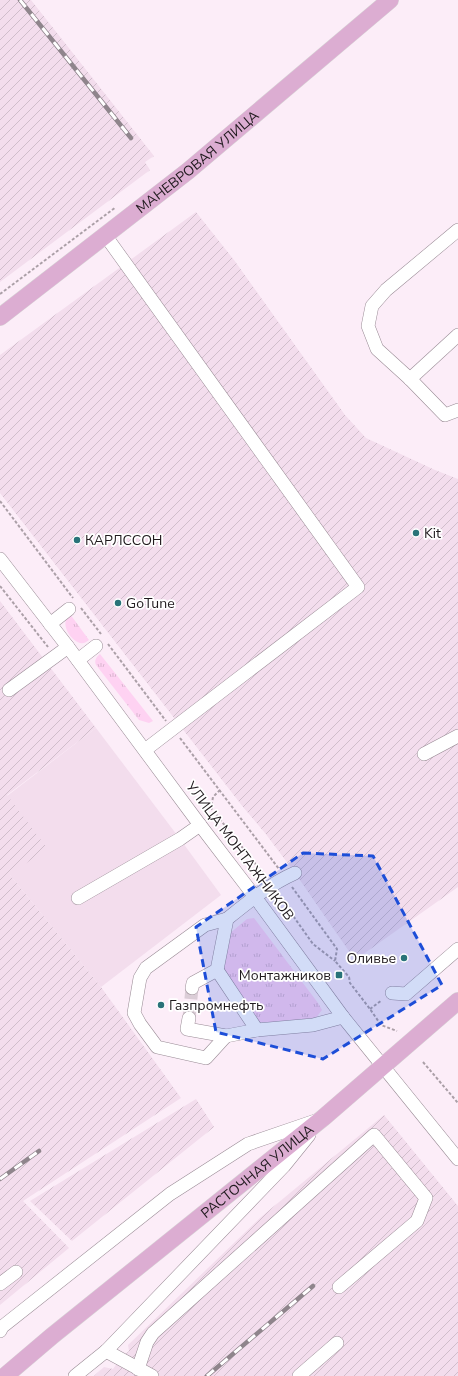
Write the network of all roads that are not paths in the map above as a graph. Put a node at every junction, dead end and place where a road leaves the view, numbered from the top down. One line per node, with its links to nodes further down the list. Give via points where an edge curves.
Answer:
1 (390, 0): 3 (main road, МАНЕВРОВАЯ УЛИЦА, via 188,171)
2 (458, 230): 6 (street, via 386,290 372,306 368,326 377,349)
3 (105, 235): 4 (main road, МАНЕВРОВАЯ УЛИЦА); 16 (street, via 358,587)
4 (0, 317)
5 (458, 335): 6 (street)
6 (410, 379): 7 (street, via 445,414)
7 (458, 410)
8 (0, 559): 10 (street, УЛИЦА МОНТАЖНИКОВ)
9 (69, 609): 10 (street)
10 (50, 624): 12 (street, УЛИЦА МОНТАЖНИКОВ)
11 (101, 640): 13 (street)
12 (68, 647): 13 (street, УЛИЦА МОНТАЖНИКОВ); 14 (street)
13 (78, 660): 16 (street, УЛИЦА МОНТАЖНИКОВ)
14 (9, 690)
15 (458, 736): 17 (street)
16 (145, 750): 18 (street, УЛИЦА МОНТАЖНИКОВ)
17 (424, 754)
18 (200, 824): 20 (street, УЛИЦА МОНТАЖНИКОВ); 21 (street, via 180,839)
19 (290, 875): 20 (street)
20 (255, 897): 22 (street); 28 (street, УЛИЦА МОНТАЖНИКОВ)
21 (78, 898)
22 (227, 919): 24 (street); 31 (street, via 205,925 146,968 140,978 134,1013 157,1047 206,1058)
23 (458, 949): 26 (street, via 406,994)
24 (218, 970): 25 (street, via 193,983); 30 (street)
25 (192, 988)
26 (392, 993)
27 (458, 1001): 32 (main road, РАСТОЧНАЯ УЛИЦА)
28 (343, 1017): 30 (street, via 313,1025); 32 (street, УЛИЦА МОНТАЖНИКОВ)
29 (188, 1018): 31 (street, via 187,1029)
30 (257, 1030): 31 (street)
31 (226, 1036)
32 (383, 1066): 33 (main road, РАСТОЧНАЯ УЛИЦА); 34 (street, УЛИЦА МОНТАЖНИКОВ)
33 (323, 1118): 38 (street, via 248,1144 170,1194); 40 (street, via 284,1166); 42 (main road, РАСТОЧНАЯ УЛИЦА)
34 (458, 1159)
35 (16, 1272): 36 (street)
36 (0, 1284)
37 (339, 1287): 41 (street, via 417,1221 426,1198 374,1135 153,1333 147,1342)
38 (1, 1328)
39 (337, 1343): 45 (street)
40 (106, 1351): 41 (street); 43 (street)
41 (138, 1369): 44 (street)
42 (5, 1376)
43 (75, 1376)
44 (152, 1376)
45 (299, 1376)

